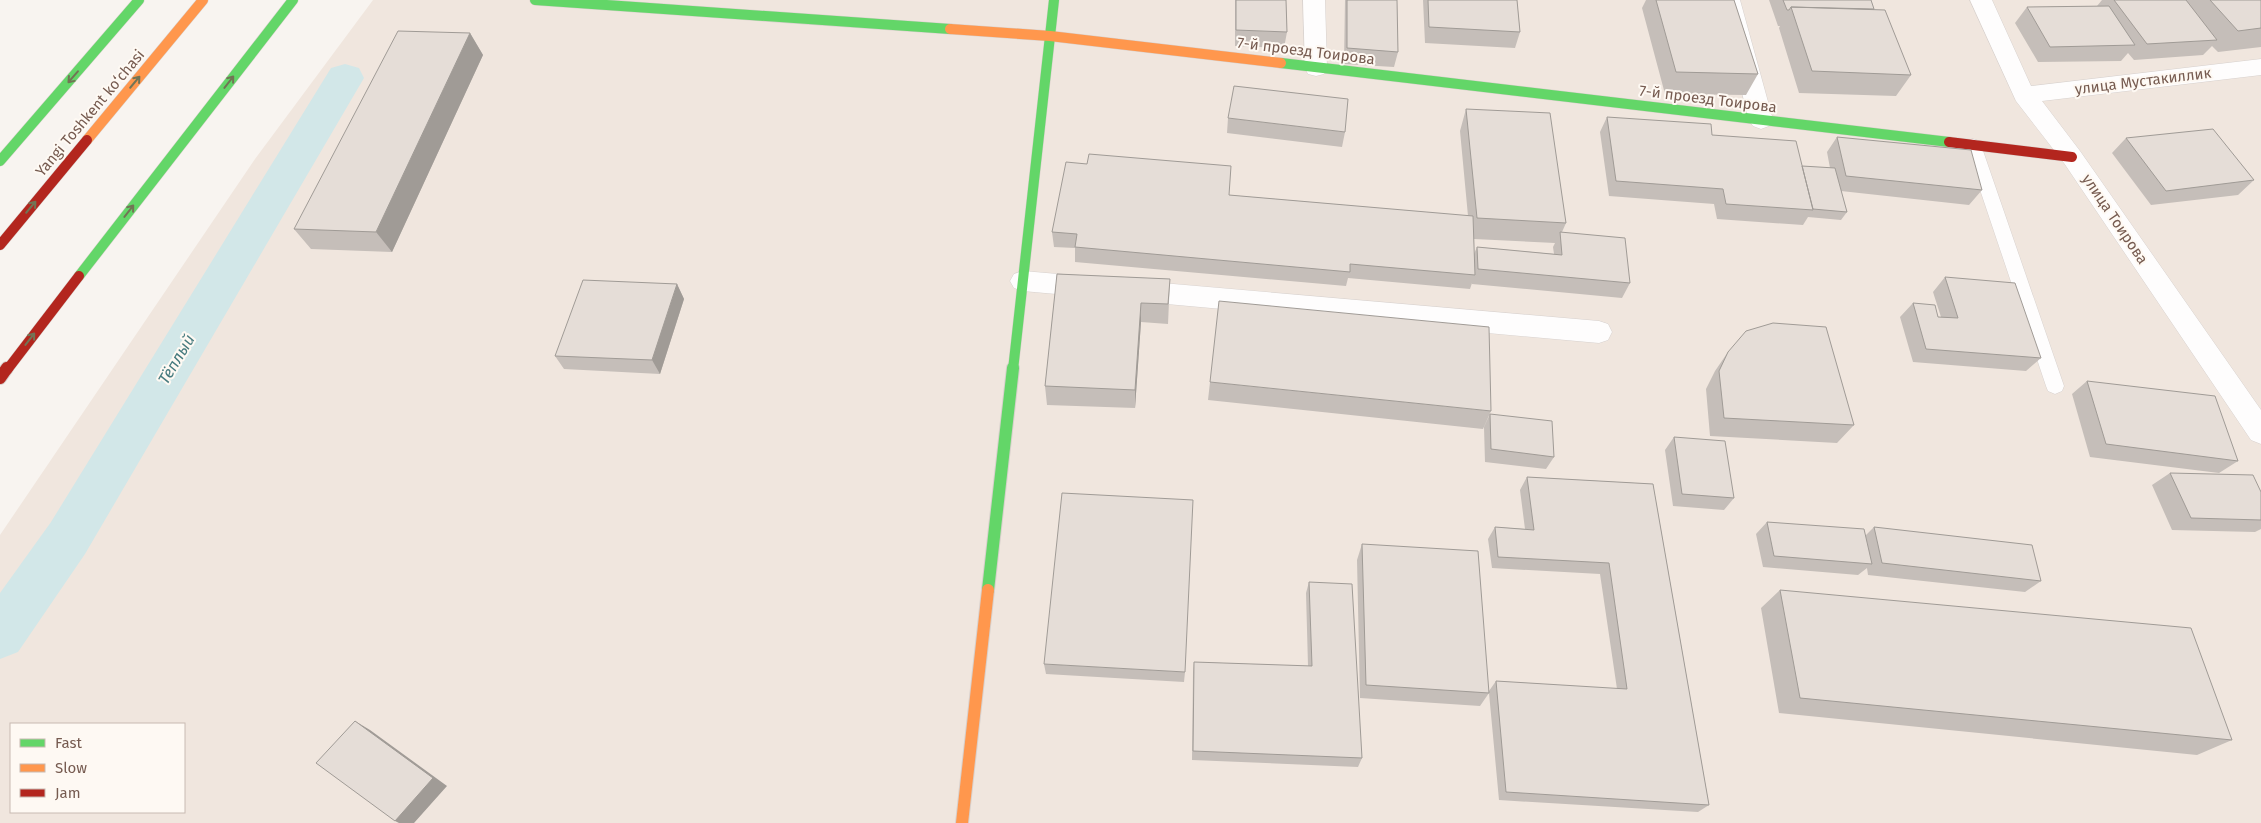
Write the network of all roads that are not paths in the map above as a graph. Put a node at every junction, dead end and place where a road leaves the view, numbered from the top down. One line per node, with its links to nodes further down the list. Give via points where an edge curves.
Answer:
1 (139, 0): 16 (main road, one-way to 16)
2 (202, 0): 17 (main road, Yangi Toshkent ko‘chasi, one-way to 2)
3 (293, 0): 20 (main road, one-way to 3)
4 (535, 0): 9 (main road, 7-й проезд Тоирова)
5 (1054, 0): 9 (main road)
6 (1314, 0): 11 (street)
7 (1729, 0): 13 (street)
8 (1981, 0): 12 (street, улица Тоирова)
9 (1050, 36): 11 (main road, 7-й проезд Тоирова); 18 (main road)
10 (2261, 67): 12 (street, улица Мустакиллик)
11 (1316, 68): 13 (main road, 7-й проезд Тоирова)
12 (2024, 95): 15 (street, улица Тоирова)
13 (1761, 120): 14 (main road, 7-й проезд Тоирова)
14 (1973, 145): 15 (main road, 7-й проезд Тоирова); 21 (lane)
15 (2072, 157): 22 (street, улица Тоирова)
16 (0, 161)
17 (0, 245)
18 (1023, 281): 19 (street); 23 (main road)
19 (1599, 332)
20 (0, 378)
21 (2055, 386)
22 (2261, 432)
23 (962, 823)

